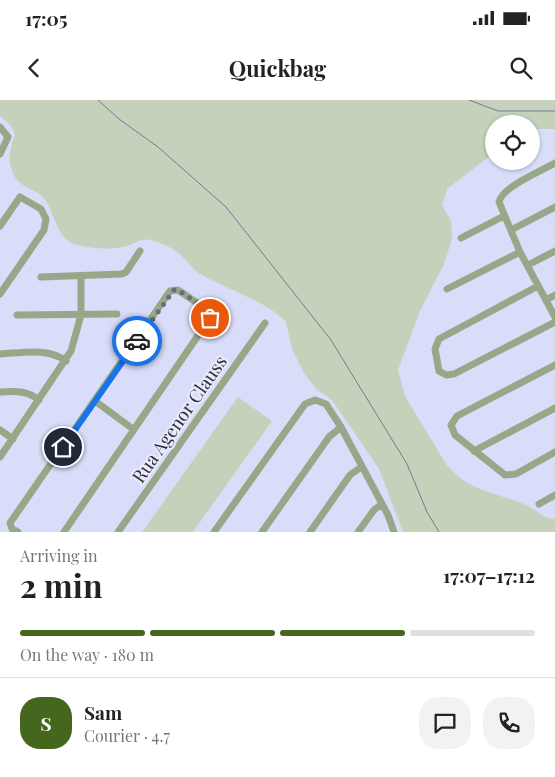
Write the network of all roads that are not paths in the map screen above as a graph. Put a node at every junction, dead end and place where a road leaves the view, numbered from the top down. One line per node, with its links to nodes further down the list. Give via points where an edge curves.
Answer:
1 (0, 127): 2 (street, via 7,135 7,143)
2 (0, 154)
3 (555, 163): 5 (street, via 502,193 499,202)
4 (555, 206): 7 (street)
5 (504, 216): 7 (street); 8 (street)
6 (0, 226): 17 (street, via 20,196 40,209 46,219 44,230)
7 (511, 230): 11 (street)
8 (460, 238)
9 (140, 251): 14 (street, via 122,274)
10 (555, 251): 12 (street)
11 (520, 252): 12 (street); 16 (street)
12 (528, 265): 15 (street)
13 (41, 277): 14 (street)
14 (81, 277): 22 (street)
15 (538, 286): 19 (street); 24 (street, via 437,341 435,349 439,371 446,375 454,374)
16 (447, 289)
17 (0, 294)
18 (555, 295): 19 (street)
19 (546, 300): 23 (street)
20 (117, 314): 22 (street)
21 (17, 315): 22 (street)
22 (81, 316): 27 (street, via 76,340)
23 (555, 317)
24 (555, 322)
25 (265, 323): 46 (street, Rua Agenor Clauss)
26 (0, 354): 27 (street, via 49,353)
27 (66, 361): 30 (street)
28 (555, 365): 37 (street, via 458,416 452,425 455,435)
29 (0, 392): 30 (street, via 24,392)
30 (39, 400): 36 (street)
31 (95, 402): 34 (street); 34 (street, via 170,291 178,290 209,311 210,318); 44 (street, via 10,523)
32 (555, 408): 37 (street)
33 (341, 428): 40 (street); 47 (street, via 326,404 315,400 305,404); 48 (street, via 329,437)
34 (133, 429): 45 (street)
35 (0, 430): 36 (street)
36 (12, 439): 39 (street)
37 (474, 451): 38 (street, via 508,476)
38 (555, 452)
39 (0, 457)
40 (361, 467): 42 (street); 49 (street, via 350,474)
41 (555, 495): 43 (street)
42 (382, 504): 50 (street); 51 (street)
43 (539, 504)
44 (18, 532)
45 (64, 532)
46 (118, 532)
47 (214, 532)
48 (262, 532)
49 (310, 532)
50 (358, 532)
51 (394, 532)

